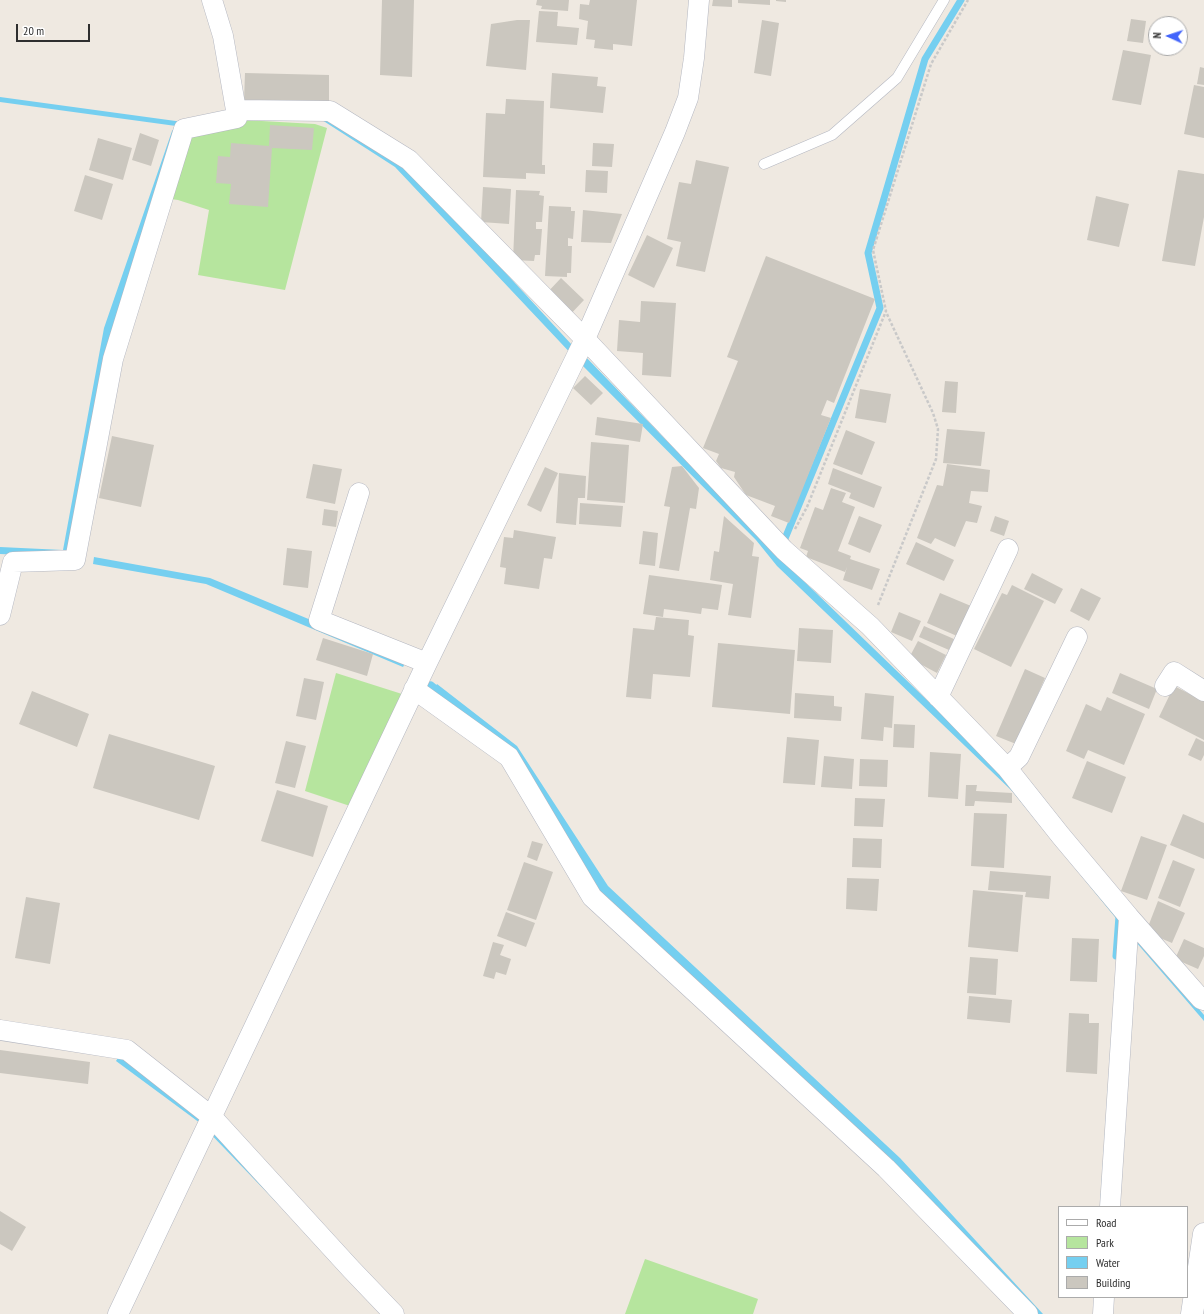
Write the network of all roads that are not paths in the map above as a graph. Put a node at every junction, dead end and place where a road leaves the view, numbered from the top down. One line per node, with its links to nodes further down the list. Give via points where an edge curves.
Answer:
1 (212, 0): 4 (street, via 223,36)
2 (699, 0): 6 (street, via 688,98)
3 (944, 0): 5 (lane, via 897,78 832,136)
4 (236, 110): 6 (street, via 330,111 409,160); 9 (street, via 238,118 184,129 113,359 75,560 13,562)
5 (764, 164)
6 (585, 339): 11 (street); 15 (street, via 784,550 870,626)
7 (359, 492): 11 (street, via 320,620)
8 (1008, 549): 15 (street)
9 (0, 615)
10 (1077, 637): 16 (street, via 1019,756)
11 (427, 663): 13 (street)
12 (1165, 686): 14 (street, via 1174,672)
13 (414, 689): 20 (street); 26 (street, via 509,757 592,897 886,1168)
14 (1204, 692)
15 (938, 697): 16 (street)
16 (1007, 768): 17 (street)
17 (1128, 919): 18 (street); 21 (street)
18 (1204, 1000)
19 (0, 1030): 20 (street, via 128,1050)
20 (212, 1117): 24 (street); 25 (street, via 345,1264)
21 (1110, 1206)
22 (1204, 1234): 28 (street)
23 (1104, 1298): 27 (street)
24 (118, 1314)
25 (394, 1314)
26 (1028, 1314)
27 (1103, 1314)
28 (1192, 1314)

